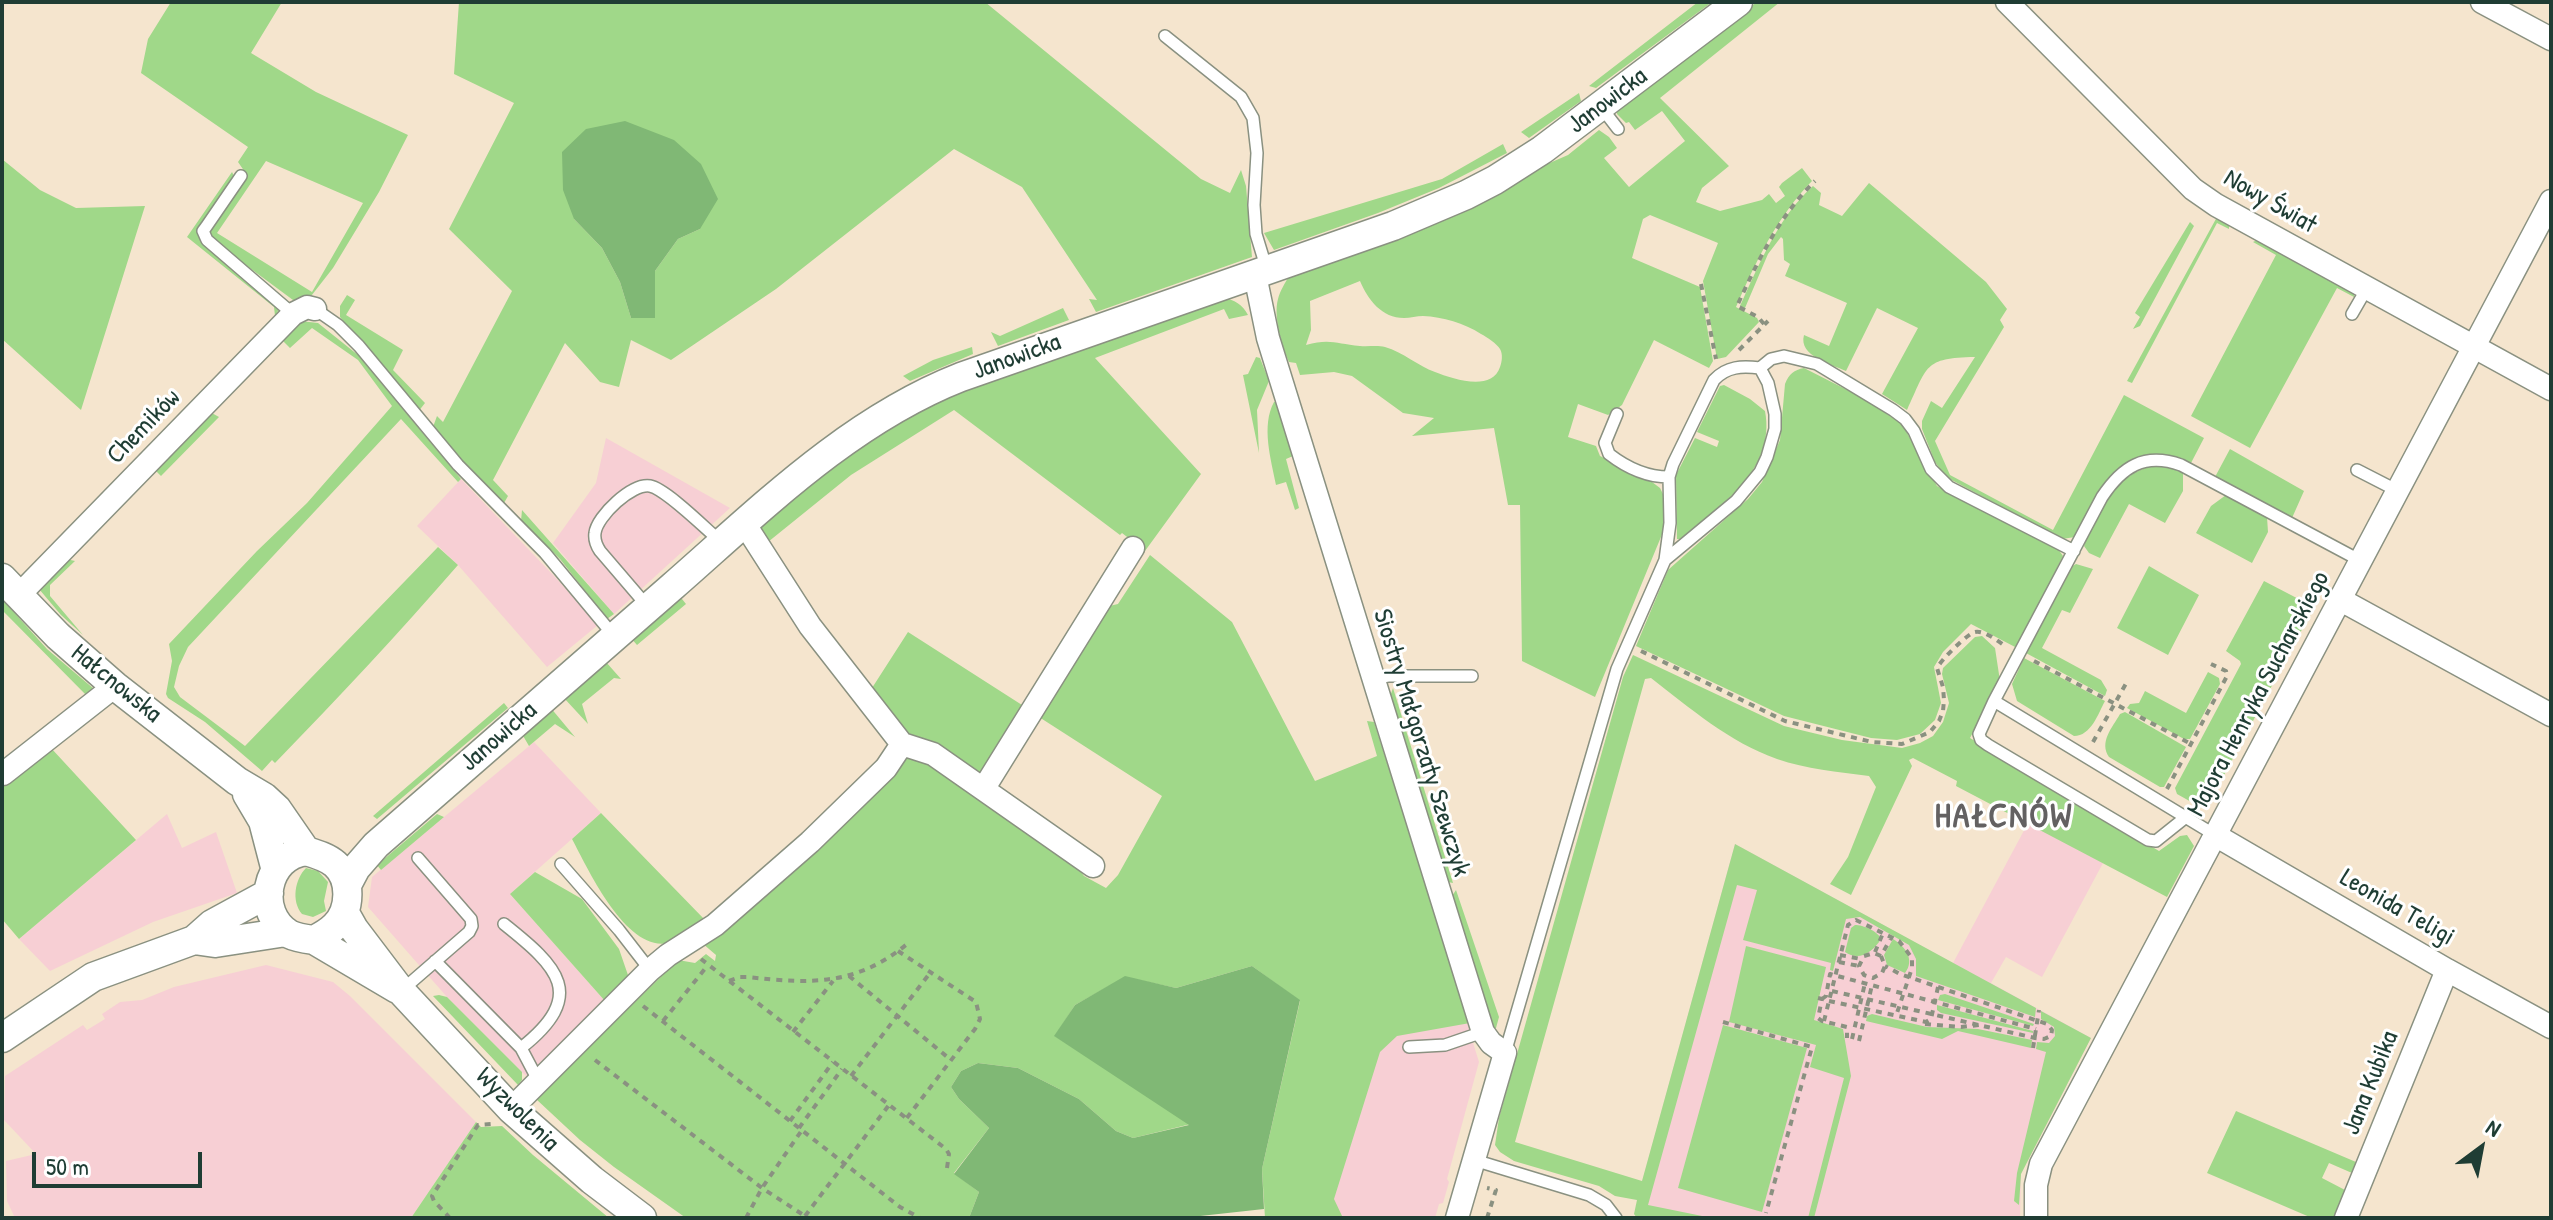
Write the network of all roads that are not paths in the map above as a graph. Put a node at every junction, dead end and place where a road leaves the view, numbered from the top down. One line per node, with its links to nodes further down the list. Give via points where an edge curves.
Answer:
1 (1738, 2): 8 (street, Janowicka, via 1610,118 1466,195)
2 (2007, 2): 9 (street, Nowy Świat, via 2193,189)
3 (2482, 2): 5 (street)
4 (1165, 36): 8 (lane, via 1241,97 1253,118)
5 (2551, 39)
6 (241, 176): 10 (lane, via 204,234)
7 (2551, 201): 12 (street, Majora Henryka Sucharskiego)
8 (1261, 273): 19 (street, Janowicka, via 992,365 921,395 850,437); 30 (street, Siostry Małgorzaty Szewczyk, via 1268,338)
9 (2367, 288): 11 (lane); 12 (street, Nowy Świat)
10 (304, 312): 25 (street, Chemików); 28 (lane, via 338,325 359,346 458,465 545,553)
11 (2352, 314)
12 (2474, 346): 14 (street, Nowy Świat); 18 (street, Majora Henryka Sucharskiego)
13 (1760, 368): 17 (lane, via 1719,370); 22 (lane, via 1784,356 1817,364 1905,419 1931,469 1949,487); 23 (lane, via 1775,414 1760,472 1736,501)
14 (2551, 389)
15 (1617, 414): 17 (lane, via 1605,443 1609,454 1653,477)
16 (2357, 470): 18 (lane)
17 (1669, 477): 23 (lane)
18 (2399, 491): 24 (street, Majora Henryka Sucharskiego)
19 (744, 523): 20 (street, Janowicka); 34 (street, via 810,626)
20 (722, 543): 27 (street, Janowicka); 27 (lane, via 651,486 619,500 600,520 595,542)
21 (1133, 548): 37 (street)
22 (2074, 551): 24 (lane, via 2117,476 2137,463 2159,460 2181,465); 32 (lane)
23 (1665, 560): 60 (lane, via 1617,669)
24 (2361, 561): 26 (street, Majora Henryka Sucharskiego)
25 (10, 587): 31 (street, Hałcnowska)
26 (2341, 600): 33 (street); 39 (street, Majora Henryka Sucharskiego)
27 (648, 607): 28 (street, Janowicka)
28 (615, 637): 40 (street, Janowicka)
29 (1472, 676): 30 (lane)
30 (1372, 679): 56 (street, Siostry Małgorzaty Szewczyk)
31 (115, 686): 35 (street); 36 (street, Hałcnowska)
32 (1994, 701): 38 (lane); 38 (lane, via 1979,734 1988,745 2148,840 2164,837)
33 (2551, 715)
34 (902, 744): 37 (street, via 933,754); 52 (street, via 886,768 810,842 715,925)
35 (3, 774)
36 (237, 781): 41 (street, Hałcnowska, via 277,809); 45 (street, Hałcnowska, via 263,821)
37 (984, 788): 44 (street)
38 (2186, 817): 39 (lane)
39 (2215, 835): 53 (street, Leonida Teligi); 67 (street, Majora Henryka Sucharskiego, via 2105,1029 2041,1164)
40 (376, 845): 41 (street, Janowicka); 46 (street, Janowicka, via 356,868)
41 (316, 854): 45 (street, via 290,854); 46 (street, via 337,865)
42 (418, 858): 51 (lane, via 471,919 469,932)
43 (561, 864): 52 (lane)
44 (1093, 866)
45 (272, 880): 48 (street, via 270,911); 49 (street)
46 (346, 899): 50 (street, via 337,924); 54 (street, Wyzwolenia, via 354,929)
47 (504, 924): 59 (lane, via 544,960 560,983 555,1013)
48 (286, 932): 49 (street, via 215,943); 50 (street)
49 (194, 940): 57 (street, via 93,977)
50 (314, 940): 54 (street, Wyzwolenia)
51 (435, 961): 54 (lane); 59 (lane)
52 (650, 970): 61 (street)
53 (2447, 970): 55 (street, Leonida Teligi); 68 (street, Jana Kubika)
54 (401, 991): 62 (street, Wyzwolenia)
55 (2551, 1027)
56 (1483, 1032): 58 (lane, via 1445,1045); 60 (street, Siostry Małgorzaty Szewczyk)
57 (2, 1038)
58 (1409, 1047)
59 (521, 1048): 61 (lane)
60 (1505, 1053): 63 (street)
61 (539, 1082): 62 (street)
62 (508, 1115): 64 (street, Wyzwolenia)
63 (1474, 1160): 65 (street); 66 (lane, via 1589,1195)
64 (642, 1218)
65 (1457, 1218)
66 (1616, 1218)
67 (2036, 1218)
68 (2346, 1218)

